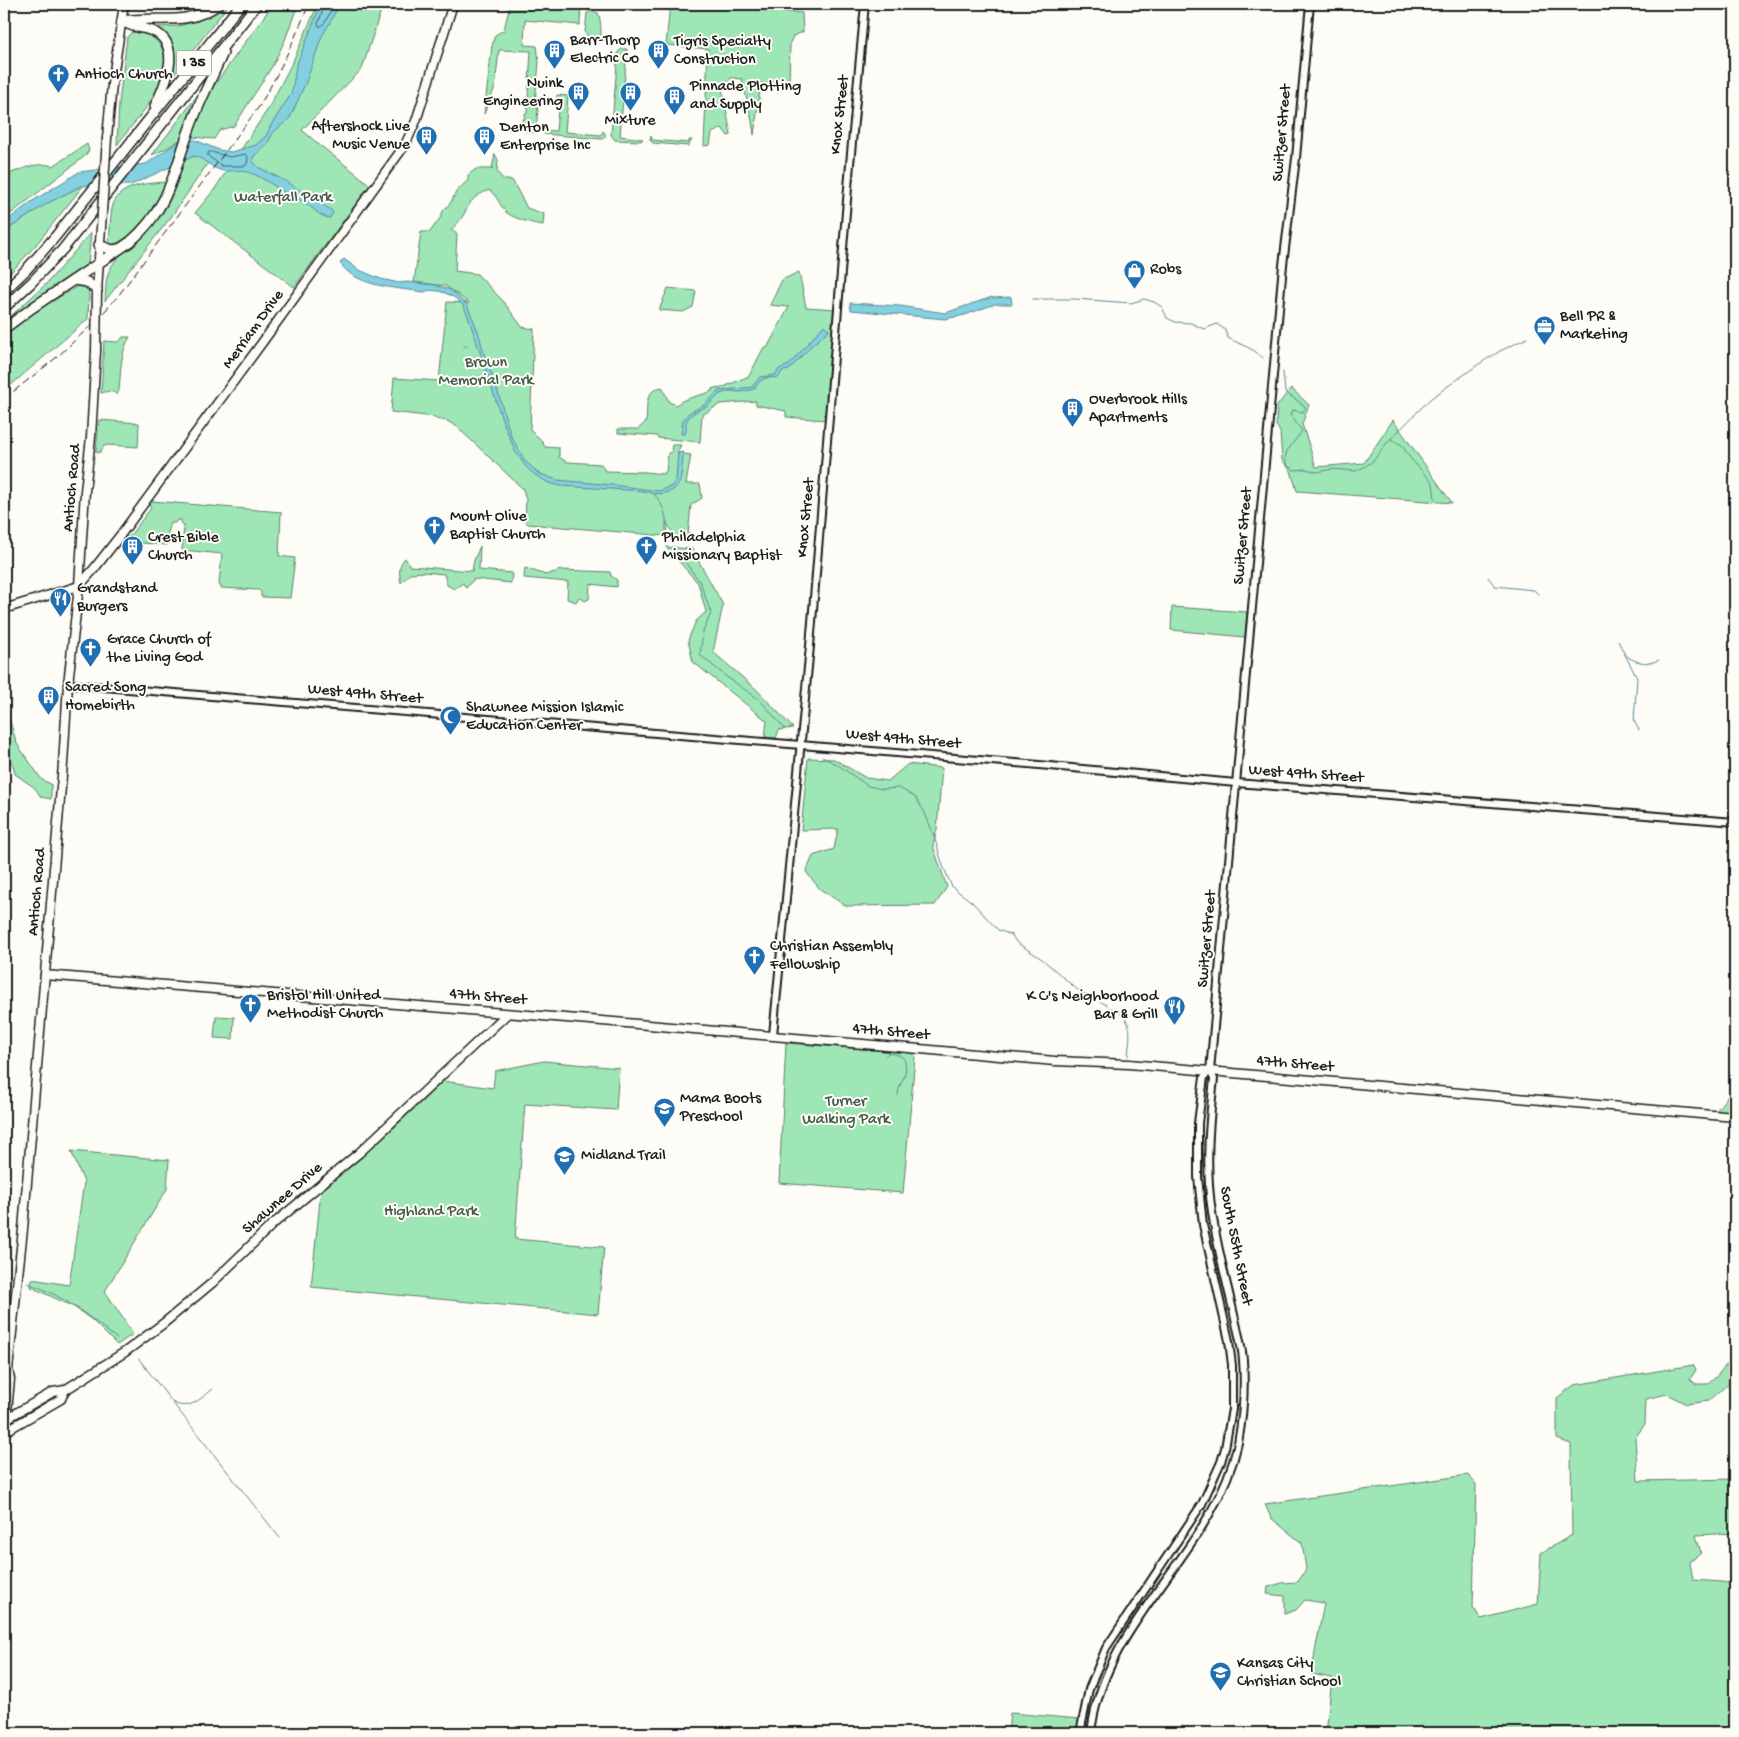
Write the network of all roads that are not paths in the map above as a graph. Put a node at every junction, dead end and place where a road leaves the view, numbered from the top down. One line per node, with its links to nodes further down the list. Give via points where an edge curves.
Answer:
1 (124, 4): 8 (main road, Antioch Road)
2 (219, 4): 8 (highway, via 179,20)
3 (241, 4): 10 (highway, I 35)
4 (257, 4): 9 (highway, I 35)
5 (454, 4): 19 (main road, Merriam Drive, via 416,121 405,145 119,537)
6 (865, 4): 22 (street, Knox Street)
7 (1310, 4): 23 (street, Switzer Street)
8 (122, 21): 10 (highway, via 130,27 152,30 162,38 168,50 166,80); 11 (main road, Antioch Road, bridge, via 112,84)
9 (229, 40): 12 (highway, via 197,110 162,204 140,233); 17 (highway, I 35, bridge, via 70,239 42,272)
10 (147, 121): 15 (highway, I 35, bridge, via 39,256)
11 (100, 244): 12 (highway, via 112,250); 13 (main road, Antioch Road)
12 (120, 249): 13 (highway)
13 (98, 264): 14 (highway); 16 (main road, Antioch Road)
14 (74, 280): 16 (highway, via 87,282); 18 (highway)
15 (4, 291)
16 (97, 291): 19 (main road, Antioch Road, bridge, via 91,437)
17 (4, 308)
18 (4, 330)
19 (79, 586): 20 (main road); 21 (main road, Antioch Road)
20 (4, 609)
21 (68, 684): 22 (street, West 49th Street); 25 (main road, Antioch Road)
22 (800, 745): 23 (street, West 49th Street); 29 (street, Knox Street)
23 (1236, 783): 24 (street, West 49th Street); 30 (street, Switzer Street)
24 (1735, 822)
25 (45, 975): 26 (main road, 47th Street); 32 (main road, Antioch Road)
26 (487, 1012): 27 (main road, 47th Street); 28 (main road, via 491,1016)
27 (508, 1014): 28 (main road, Shawnee Drive); 29 (main road, 47th Street)
28 (490, 1030): 34 (main road, Shawnee Drive, via 360,1153 273,1224 191,1301 125,1352)
29 (773, 1035): 30 (main road, 47th Street, via 1055,1061)
30 (1210, 1071): 31 (main road, 47th Street); 40 (street, South 55th Street, via 1204,1077 1198,1123 1198,1177 1203,1226 1232,1365 1232,1409 1226,1441 1221,1462 1202,1504 1106,1648 1089,1689); 41 (street, South 55th Street, via 1214,1080 1208,1142 1210,1198 1243,1359 1243,1405 1238,1443 1227,1478 1209,1517 1118,1649 1095,1706)
31 (1735, 1117)
32 (8, 1370): 33 (main road); 35 (main road)
33 (4, 1379)
34 (65, 1390): 36 (main road, Shawnee Drive, via 53,1392); 38 (main road, Shawnee Drive, via 60,1398)
35 (8, 1397): 36 (main road, via 11,1404); 37 (main road)
36 (24, 1408): 37 (main road, Shawnee Drive)
37 (5, 1419): 38 (main road)
38 (4, 1432): 39 (street)
39 (4, 1444)
40 (1080, 1733)
41 (1091, 1733)

